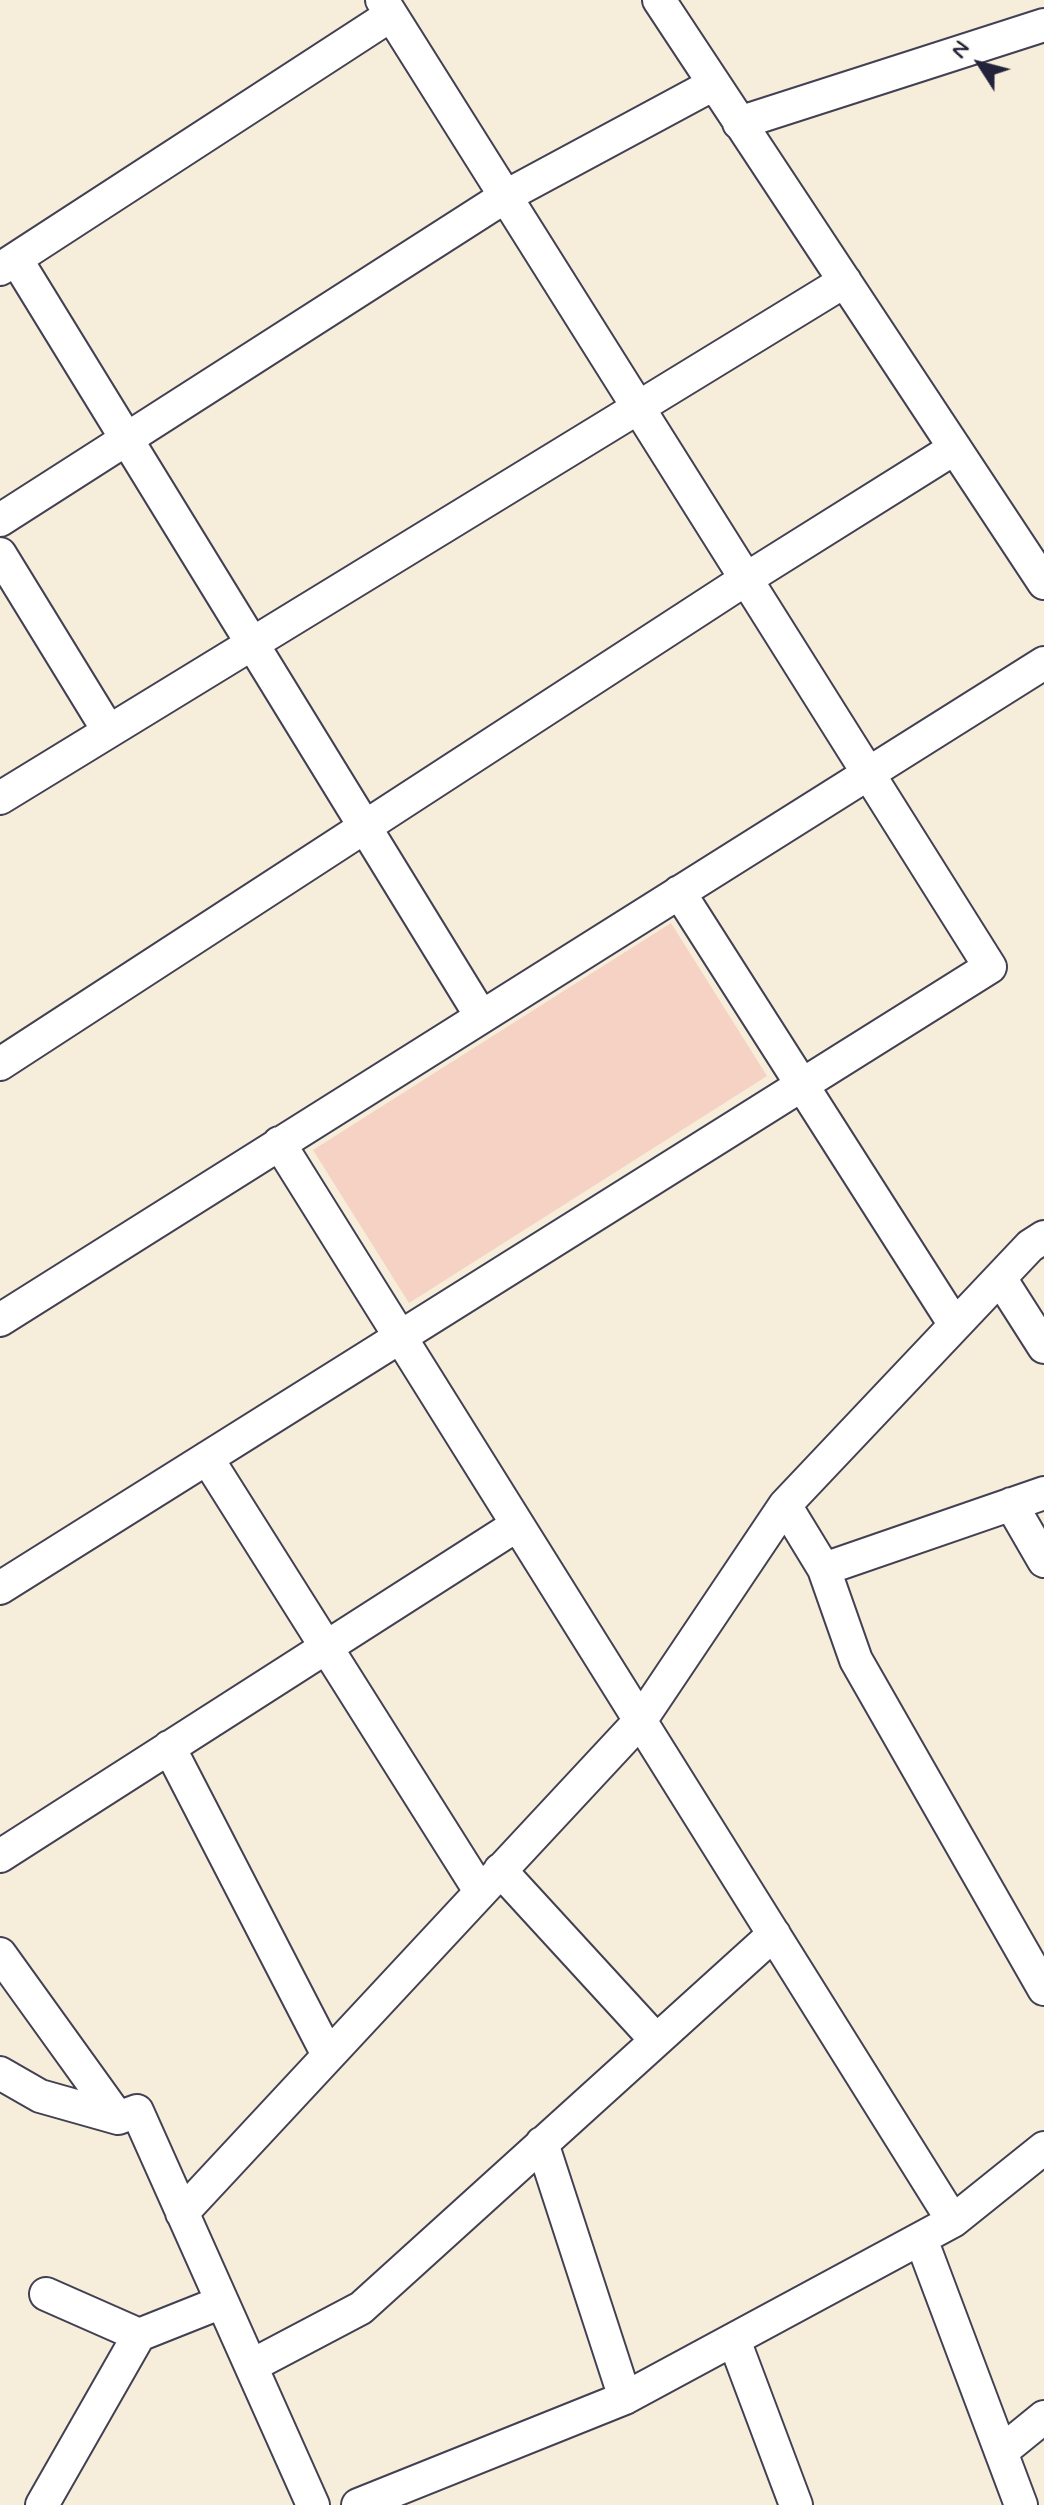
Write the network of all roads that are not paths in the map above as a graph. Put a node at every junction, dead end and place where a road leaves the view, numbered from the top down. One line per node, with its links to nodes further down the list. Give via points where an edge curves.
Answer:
1 (659, 0): 4 (street)
2 (387, 7): 6 (street); 7 (street)
3 (1044, 25): 5 (street)
4 (714, 84): 5 (street); 6 (street)
5 (739, 123): 8 (street)
6 (506, 196): 9 (street); 10 (street)
7 (8, 264): 10 (street)
8 (845, 281): 9 (street); 11 (street)
9 (638, 407): 14 (street); 16 (street)
10 (128, 440): 12 (street); 16 (street)
11 (955, 448): 14 (street); 15 (street)
12 (0, 520)
13 (0, 554): 18 (street)
14 (746, 579): 19 (street); 21 (street)
15 (1044, 583)
16 (252, 643): 18 (street); 21 (street)
17 (1044, 663): 19 (street)
18 (108, 730): 20 (street)
19 (868, 773): 22 (street); 25 (street, via 990,967)
20 (0, 798)
21 (366, 828): 23 (street); 24 (street)
22 (679, 892): 23 (street); 25 (street)
23 (481, 1016): 26 (street)
24 (0, 1064)
25 (802, 1085): 30 (street); 31 (street)
26 (279, 1143): 29 (street); 31 (street)
27 (1044, 1237): 28 (street)
28 (1000, 1278): 30 (street); 32 (street)
29 (0, 1320)
30 (955, 1325): 36 (street)
31 (400, 1337): 33 (street); 37 (street)
32 (1044, 1347)
33 (207, 1458): 40 (street); 41 (street)
34 (1044, 1493): 35 (street)
35 (1011, 1504): 38 (street); 39 (street)
36 (785, 1505): 39 (street); 42 (street)
37 (517, 1525): 41 (street); 42 (street)
38 (1044, 1561)
39 (824, 1569): 48 (street, via 856,1660)
40 (0, 1588)
41 (326, 1647): 43 (street); 45 (street)
42 (640, 1721): 45 (street); 46 (street)
43 (169, 1747): 44 (street); 50 (street)
44 (0, 1856)
45 (490, 1880): 49 (street); 50 (street)
46 (774, 1934): 49 (street); 56 (street)
47 (0, 1954): 52 (street)
48 (1044, 1989)
49 (656, 2040): 53 (street)
50 (328, 2055): 55 (street)
51 (0, 2073): 52 (street, via 40,2096)
52 (118, 2118): 55 (street, via 137,2111)
53 (542, 2143): 62 (street, via 361,2308); 63 (street)
54 (1044, 2148): 56 (street)
55 (182, 2213): 59 (street)
56 (953, 2221): 57 (street)
57 (921, 2239): 61 (street); 65 (street)
58 (46, 2294): 60 (street)
59 (222, 2302): 60 (street); 62 (street)
60 (139, 2335): 66 (street)
61 (734, 2340): 63 (street); 69 (street)
62 (251, 2366): 67 (street)
63 (625, 2398): 68 (street)
64 (1044, 2417): 65 (street)
65 (1001, 2452): 70 (street)
66 (42, 2505)
67 (313, 2505)
68 (358, 2505)
69 (796, 2505)
70 (1021, 2505)

